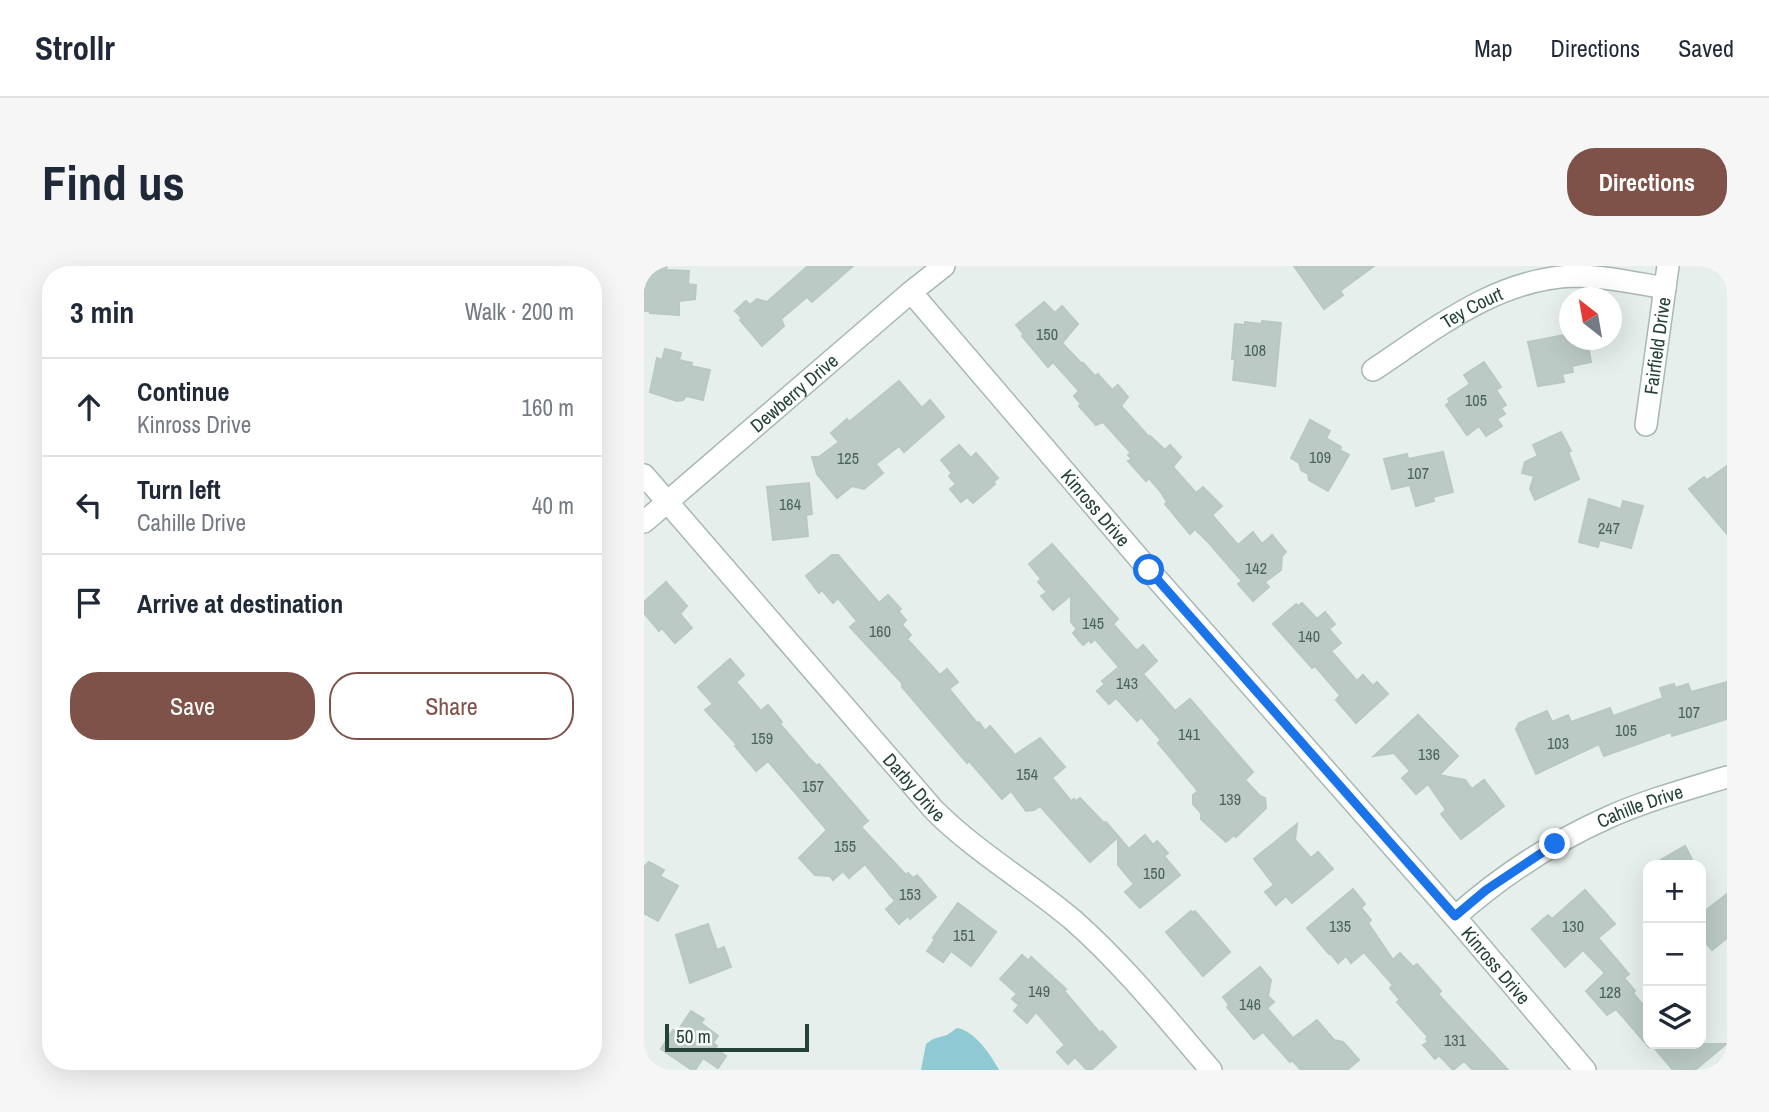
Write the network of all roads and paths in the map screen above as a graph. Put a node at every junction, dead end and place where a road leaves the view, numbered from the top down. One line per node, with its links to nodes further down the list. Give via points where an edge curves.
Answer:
1 (944, 266): 4 (street, Dewberry Drive)
2 (1668, 266): 3 (street, Fairfield Drive)
3 (1665, 288): 5 (street, Tey Court, via 1577,276 1530,282 1461,313); 6 (street, Fairfield Drive)
4 (911, 292): 8 (street, Dewberry Drive); 11 (street, Kinross Drive)
5 (1373, 370)
6 (1646, 425)
7 (644, 475): 8 (street, Darby Drive)
8 (667, 501): 9 (street, Dewberry Drive); 12 (street, Darby Drive, via 934,810 1099,944)
9 (644, 522)
10 (1727, 777): 11 (street, Cahille Drive, via 1636,806 1583,829 1516,869)
11 (1455, 916): 13 (street, Kinross Drive)
12 (1211, 1070)
13 (1585, 1070)

